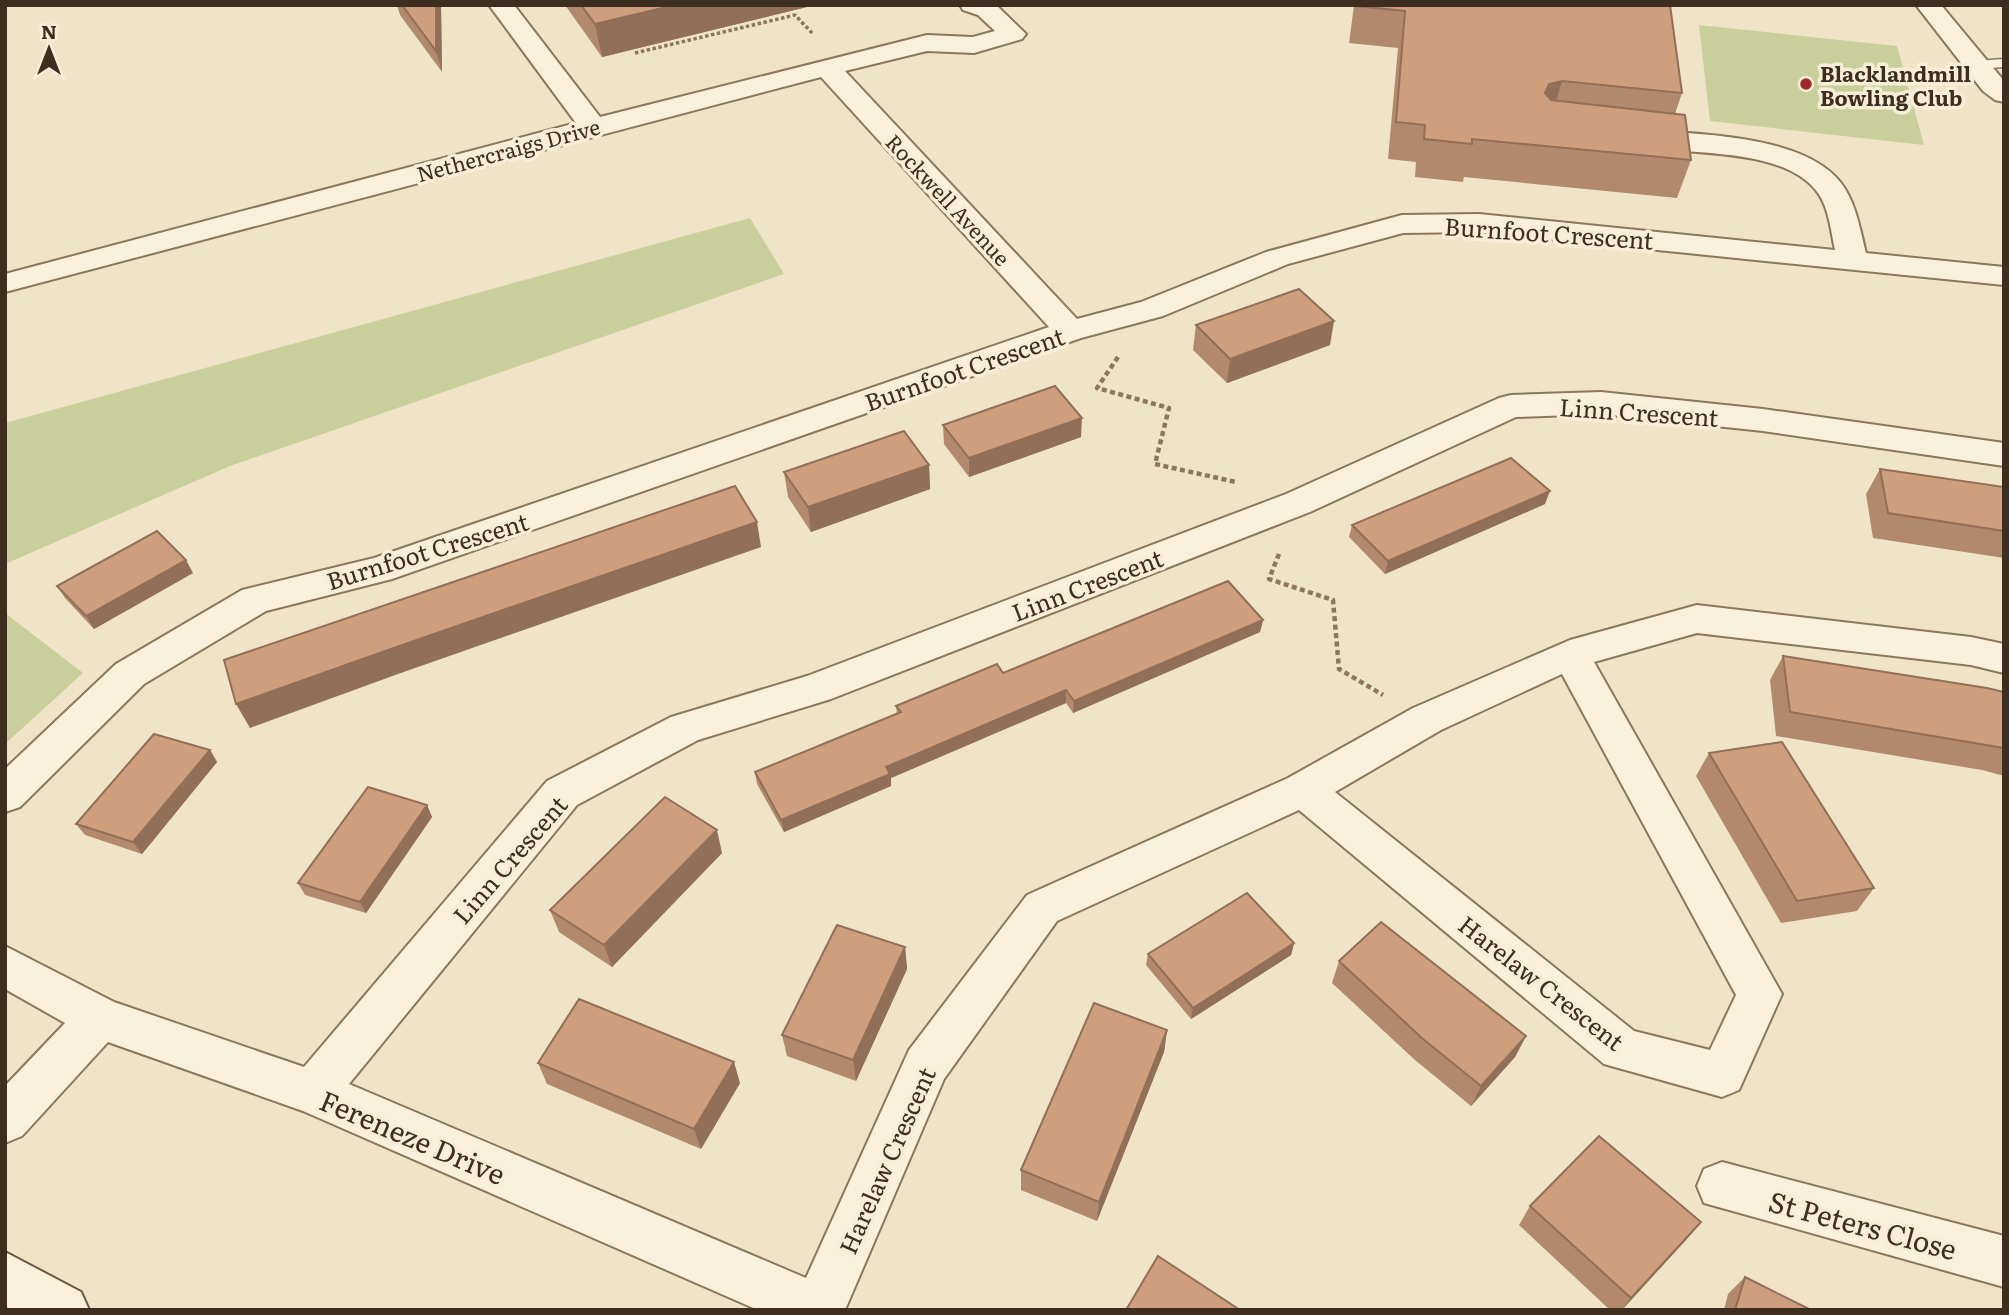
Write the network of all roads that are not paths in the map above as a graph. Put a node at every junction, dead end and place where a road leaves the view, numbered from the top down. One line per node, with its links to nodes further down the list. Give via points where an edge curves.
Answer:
1 (501, 5): 9 (street)
2 (1928, 5): 6 (street)
3 (957, 12): 4 (street); 4 (street, Nethercraigs Drive, via 987,10 1013,34 974,44)
4 (927, 43): 7 (street, Nethercraigs Drive)
5 (2004, 63): 6 (lane)
6 (1976, 65): 8 (street)
7 (834, 66): 9 (street, Nethercraigs Drive); 14 (street, Rockwell Avenue)
8 (2004, 94)
9 (593, 127): 13 (street, Nethercraigs Drive)
10 (1605, 135): 11 (street, via 1756,151 1789,160 1828,186)
11 (1853, 259): 12 (street, Burnfoot Crescent); 14 (street, Burnfoot Crescent, via 1479,223 1402,224 1278,258 1152,309)
12 (2004, 276)
13 (5, 283)
14 (1070, 331): 19 (street, Burnfoot Crescent, via 379,570 254,600 131,674)
15 (2004, 455): 22 (street, Linn Crescent, via 1763,420 1615,405 1511,406 1298,503 817,688 685,727 562,793)
16 (1570, 654): 17 (street, Harelaw Crescent, via 1697,619 1970,651); 18 (street, Harelaw Crescent, via 1427,719); 18 (street, Harelaw Crescent, via 1759,994 1722,1075 1621,1049)
17 (2004, 659)
18 (1303, 790): 28 (street, Harelaw Crescent, via 1042,908 926,1065)
19 (5, 795)
20 (5, 966): 21 (street, Fereneze Drive)
21 (100, 1018): 22 (street, Fereneze Drive); 23 (street)
22 (313, 1093): 28 (street, Fereneze Drive)
23 (5, 1120)
24 (1722, 1186): 25 (street, St Peters Close)
25 (2004, 1262)
26 (5, 1278): 27 (street)
27 (63, 1310)
28 (819, 1310)

